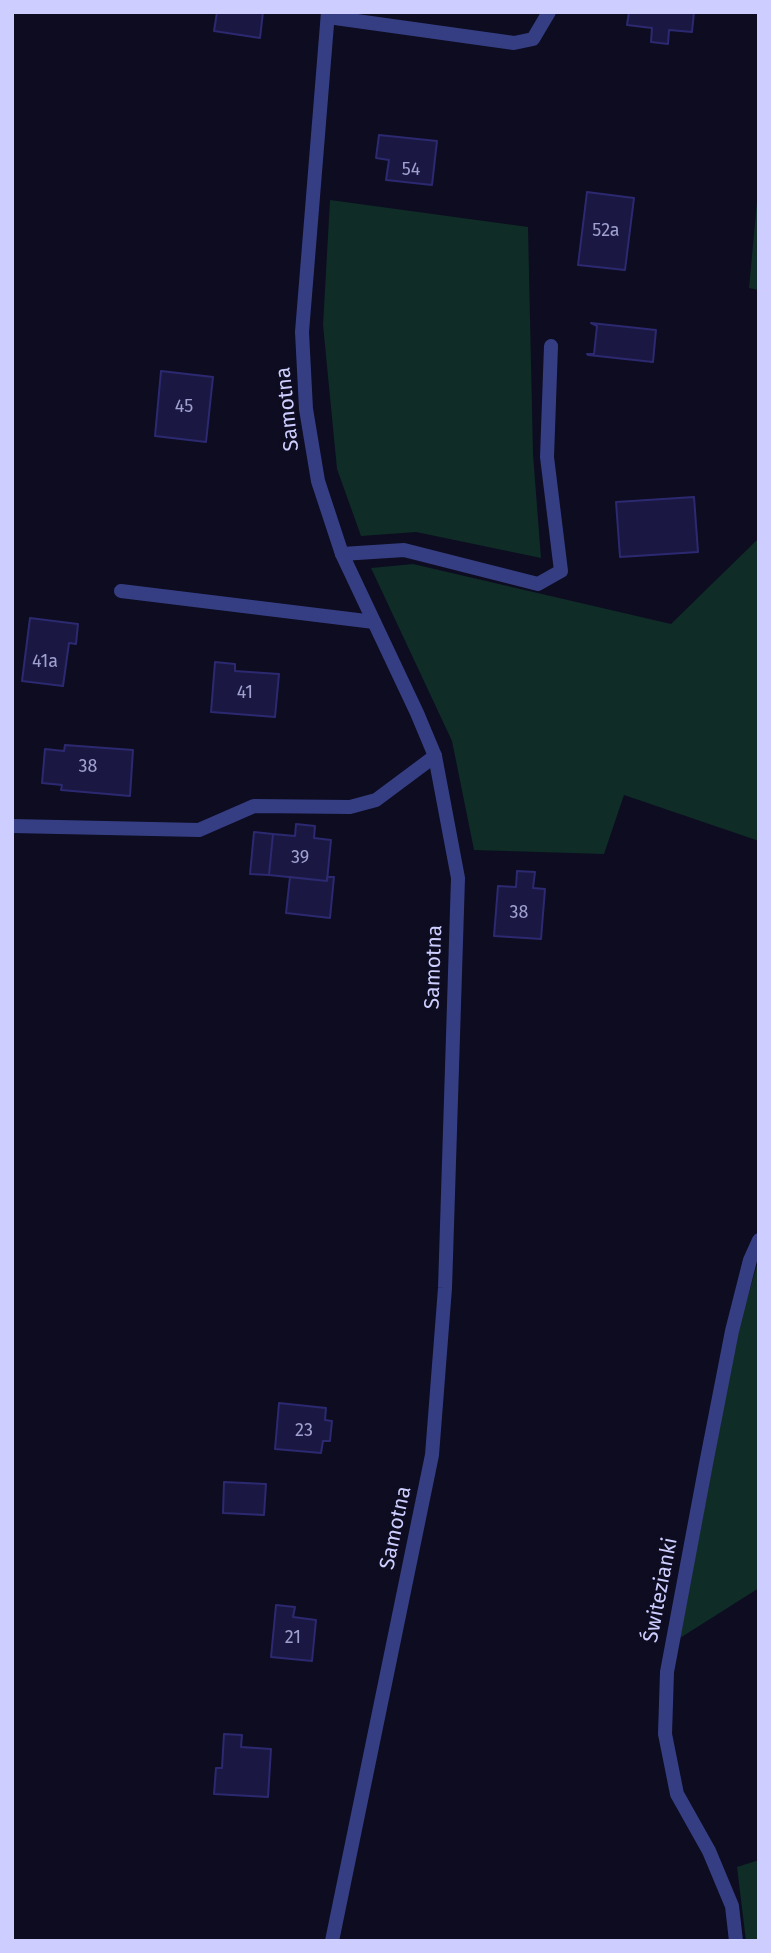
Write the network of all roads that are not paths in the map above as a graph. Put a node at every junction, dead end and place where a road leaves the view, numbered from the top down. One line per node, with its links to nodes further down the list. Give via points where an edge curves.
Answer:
1 (549, 12): 2 (street, via 533,39 514,43)
2 (328, 15): 4 (street, Samotna, via 302,332 306,409 318,481)
3 (551, 346): 4 (street, via 547,457 561,571 538,584 404,550)
4 (342, 554): 6 (street, Samotna)
5 (121, 592): 6 (street)
6 (374, 622): 7 (street, Samotna)
7 (435, 756): 8 (street, via 376,800 350,807 254,806 199,830); 10 (street, Samotna, via 458,878 445,1288 432,1455)
8 (12, 825)
9 (759, 1240): 11 (street, Świtezianki, via 732,1331 667,1672 665,1734 677,1794 709,1851 732,1906)
10 (332, 1941)
11 (736, 1941)

